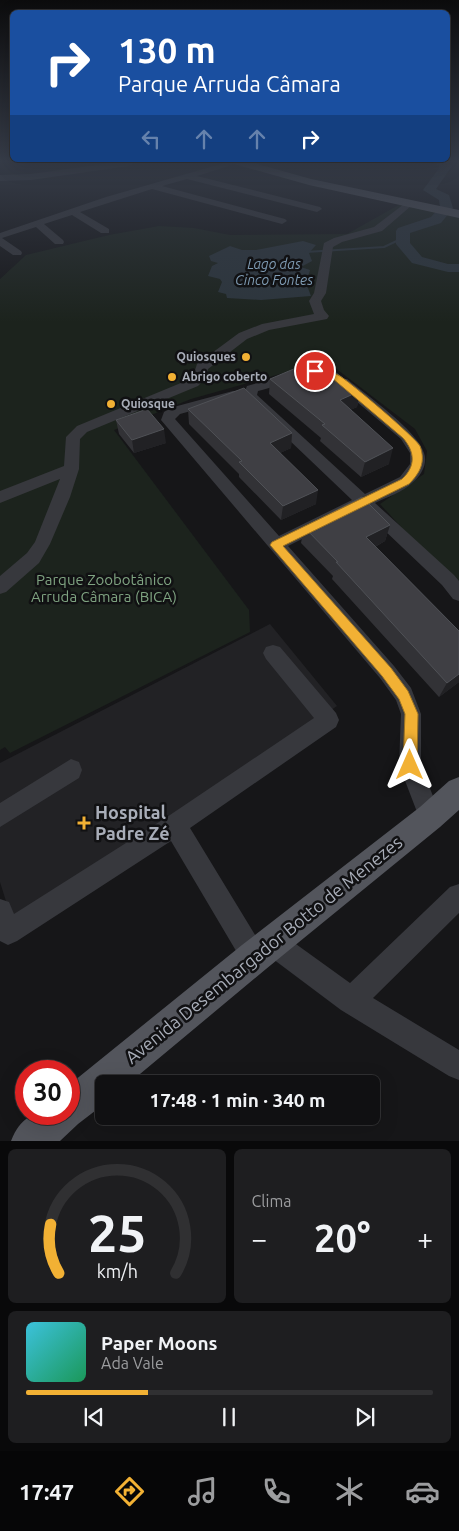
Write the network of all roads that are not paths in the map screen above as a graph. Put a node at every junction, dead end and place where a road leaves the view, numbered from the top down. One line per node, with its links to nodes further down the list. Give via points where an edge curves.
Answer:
1 (60, 215): 6 (street)
2 (79, 215): 7 (street)
3 (264, 215): 5 (street)
4 (395, 215): 15 (street, via 378,229 332,242 326,251 320,293 315,301 323,316 266,327 243,336 202,368 199,378 193,383 82,429 73,437)
5 (282, 220)
6 (37, 223): 8 (street); 10 (street)
7 (105, 231)
8 (0, 236)
9 (0, 241): 11 (street)
10 (59, 242)
11 (17, 253)
12 (306, 373): 14 (street)
13 (326, 373): 17 (street, via 335,376 415,445 418,464 414,474)
14 (253, 395): 17 (street); 18 (street, via 175,411 168,420)
15 (71, 468): 16 (street); 19 (street, via 42,544 32,558)
16 (0, 497)
17 (364, 502): 18 (street); 20 (street)
18 (276, 545): 25 (street, via 404,695 411,714 410,765)
19 (0, 587)
20 (459, 594)
21 (273, 653): 26 (street, via 329,720)
22 (71, 770): 24 (street)
23 (459, 791): 25 (main road, Avenida Desembargador Botto de Menezes)
24 (0, 816)
25 (430, 817): 29 (main road, Avenida Desembargador Botto de Menezes)
26 (175, 825): 28 (street, via 8,932); 29 (street)
27 (459, 896): 30 (street)
28 (0, 911)
29 (263, 950): 30 (street); 32 (main road, Avenida Desembargador Botto de Menezes)
30 (351, 1000): 31 (street)
31 (459, 1066)
32 (80, 1100)
33 (50, 1125): 34 (main road)
34 (30, 1141)

